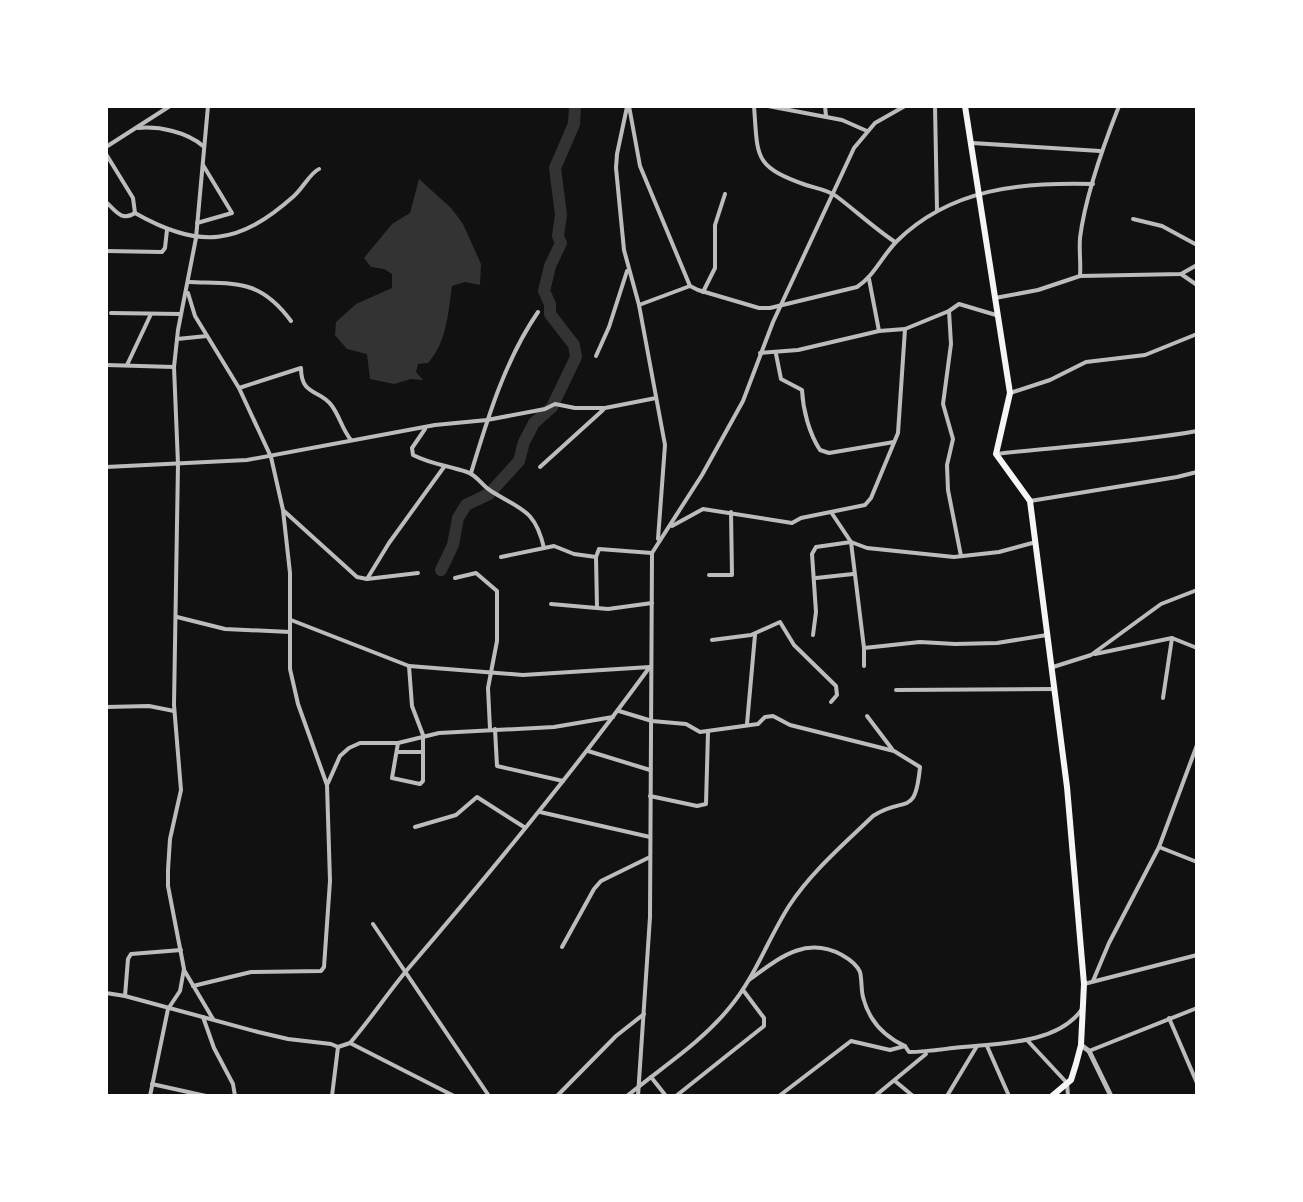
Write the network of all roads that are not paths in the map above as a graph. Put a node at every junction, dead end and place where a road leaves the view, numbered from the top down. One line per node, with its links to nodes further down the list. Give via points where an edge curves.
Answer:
1 (170, 106): 12 (street)
2 (208, 106): 15 (street)
3 (628, 106): 36 (street, via 616,168); 42 (street, via 643,175)
4 (754, 106): 24 (street, via 757,148 766,166)
5 (768, 106): 11 (street)
6 (825, 106): 11 (street)
7 (905, 106): 13 (street)
8 (935, 106): 26 (street)
9 (965, 106): 14 (main road)
10 (1119, 106): 17 (street)
11 (826, 116): 13 (street)
12 (135, 128): 15 (street, via 158,128); 16 (street)
13 (867, 131): 24 (street)
14 (972, 143): 17 (street); 22 (main road)
15 (203, 146): 19 (street)
16 (106, 147)
17 (1100, 151): 21 (street)
18 (106, 154): 27 (street, via 133,198)
19 (202, 163): 29 (street); 29 (street, via 232,213)
20 (319, 169): 31 (street, via 262,223)
21 (1093, 184): 22 (street); 38 (street, via 1081,238)
22 (979, 192): 26 (street); 45 (main road)
23 (725, 194): 44 (street, via 715,225 715,268)
24 (835, 194): 32 (street); 46 (street)
25 (106, 202): 27 (street, via 120,215)
26 (937, 210): 32 (street)
27 (135, 213): 30 (street)
28 (1133, 219): 33 (street, via 1162,226)
29 (197, 223): 31 (street)
30 (167, 230): 31 (street); 34 (street, via 162,252)
31 (196, 238): 40 (street)
32 (895, 242): 39 (street)
33 (1197, 245)
34 (106, 251)
35 (1197, 265): 37 (street)
36 (628, 269): 47 (street); 62 (street)
37 (1181, 274): 38 (street); 41 (street)
38 (1080, 276): 45 (street)
39 (869, 279): 46 (street, via 848,290); 56 (street)
40 (189, 282): 43 (street); 54 (street, via 247,285 263,292)
41 (1197, 285)
42 (690, 286): 44 (street); 47 (street)
43 (187, 290): 52 (street); 58 (street)
44 (703, 292): 46 (street, via 759,308)
45 (995, 298): 53 (main road)
46 (782, 304): 60 (street)
47 (639, 305): 68 (street)
48 (949, 311): 53 (street, via 959,304); 55 (street); 95 (street, via 951,344 943,404 953,439 948,490)
49 (538, 312): 70 (street, via 513,353)
50 (111, 313): 51 (street)
51 (151, 314): 52 (street); 64 (street)
52 (181, 314): 59 (street)
53 (996, 315): 67 (main road)
54 (291, 321)
55 (905, 329): 56 (street); 74 (street, via 900,423)
56 (879, 331): 61 (street)
57 (1197, 334): 67 (street, via 1145,355 1086,362)
58 (207, 336): 59 (street); 66 (street)
59 (177, 339): 65 (street)
60 (760, 353): 61 (street); 87 (street, via 743,401)
61 (775, 353): 74 (street, via 781,379 802,390 820,450)
62 (596, 356)
63 (106, 365): 64 (street)
64 (127, 365): 65 (street)
65 (174, 367): 77 (street)
66 (239, 388): 73 (street, via 301,368 303,383 331,403); 76 (street)
67 (1010, 393): 75 (main road)
68 (656, 398): 69 (street); 88 (street, via 666,453)
69 (605, 408): 70 (street, via 555,404); 80 (street)
70 (487, 420): 71 (street); 82 (street)
71 (426, 427): 73 (street); 79 (street, via 411,452)
72 (1197, 431): 75 (street)
73 (351, 440): 76 (street)
74 (894, 442): 86 (street, via 868,502)
75 (996, 454): 83 (main road)
76 (271, 457): 77 (street); 84 (street)
77 (178, 464): 78 (street); 106 (street)
78 (106, 467)
79 (444, 467): 82 (street); 101 (street)
80 (540, 467)
81 (1197, 472): 83 (street)
82 (471, 473): 91 (street, via 526,511)
83 (1030, 501): 90 (main road)
84 (283, 510): 101 (street, via 357,577); 107 (street)
85 (731, 512): 86 (street, via 792,523); 87 (street, via 697,511); 98 (street, via 732,575)
86 (831, 512): 89 (street)
87 (669, 528): 88 (street)
88 (658, 542): 92 (street)
89 (851, 542): 95 (street); 97 (street); 100 (street, via 813,550)
90 (1036, 542): 95 (street); 111 (main road)
91 (544, 548): 93 (street); 94 (street)
92 (652, 553): 94 (street, via 602,548); 103 (street)
93 (501, 557)
94 (596, 557): 105 (street)
95 (961, 557)
96 (418, 573): 101 (street)
97 (853, 574): 100 (street); 114 (street)
98 (709, 575)
99 (455, 578): 121 (street, via 472,572 495,588 498,633)
100 (816, 578): 110 (street)
101 (367, 579)
102 (1197, 590): 116 (street, via 1161,604)
103 (652, 602): 105 (street); 119 (street)
104 (551, 604): 105 (street)
105 (597, 607)
106 (177, 617): 108 (street, via 225,629); 127 (street)
107 (291, 620): 108 (street); 117 (street)
108 (290, 632): 144 (street, via 293,684)
109 (755, 633): 113 (street); 125 (street, via 780,622 794,645 836,686); 132 (street)
110 (813, 635)
111 (1049, 635): 114 (street, via 997,643 910,642); 120 (main road)
112 (1172, 638): 115 (street); 116 (street); 124 (street)
113 (712, 640)
114 (864, 648): 118 (street)
115 (1197, 648)
116 (1091, 655): 120 (street)
117 (409, 666): 121 (street); 135 (street, via 412,706)
118 (864, 666)
119 (650, 667): 121 (street, via 548,675); 128 (street); 131 (street)
120 (1053, 667): 122 (main road)
121 (490, 672): 133 (street)
122 (1055, 689): 123 (street); 161 (main road)
123 (896, 690)
124 (1163, 698)
125 (831, 702)
126 (106, 707): 127 (street)
127 (174, 711): 155 (street, via 181,790 168,852 168,886)
128 (619, 711): 130 (street); 131 (street)
129 (867, 716): 139 (street)
130 (613, 717): 133 (street, via 554,727); 138 (street)
131 (652, 721): 134 (street); 142 (street)
132 (747, 724): 134 (street); 139 (street, via 773,716)
133 (492, 729): 135 (street); 143 (street, via 497,766)
134 (708, 732): 145 (street, via 706,804)
135 (423, 735): 136 (street); 141 (street)
136 (398, 743): 140 (street); 144 (street, via 354,744 336,763)
137 (1197, 745): 150 (street)
138 (587, 750): 142 (street); 143 (street)
139 (894, 751): 160 (street, via 920,767 913,800 873,816 816,872 786,910)
140 (397, 752): 141 (street); 141 (street, via 392,778 420,784)
141 (423, 752)
142 (650, 770): 145 (street)
143 (564, 781): 146 (street)
144 (327, 785): 162 (street, via 330,881 324,967 251,972)
145 (650, 796): 149 (street)
146 (539, 812): 148 (street); 149 (street)
147 (415, 827): 148 (street, via 456,815 477,797)
148 (524, 827): 158 (street)
149 (650, 837): 151 (street)
150 (1159, 847): 152 (street); 159 (street)
151 (650, 857): 154 (street, via 601,881); 169 (street)
152 (1197, 862)
153 (373, 924): 158 (street)
154 (562, 947)
155 (182, 950): 157 (street); 165 (street, via 131,954)
156 (1197, 955): 159 (street)
157 (184, 969): 162 (street); 168 (street, via 180,991)
158 (405, 973): 174 (street); 193 (street)
159 (1093, 981): 161 (street)
160 (747, 982): 163 (street); 176 (street, via 799,948 840,953 860,972 864,1000 879,1030)
161 (1084, 984): 166 (main road)
162 (193, 986): 172 (street)
163 (743, 990): 182 (street, via 683,1054); 198 (street, via 764,1018 764,1026)
164 (106, 993): 165 (street)
165 (125, 996): 168 (street)
166 (1084, 1007): 173 (street, via 1068,1025); 175 (main road)
167 (1197, 1008): 171 (street)
168 (168, 1009): 170 (street); 186 (street)
169 (644, 1014): 187 (street); 194 (street)
170 (203, 1017): 172 (street); 190 (street)
171 (1169, 1018): 180 (street); 185 (street)
172 (213, 1019): 179 (street)
173 (1027, 1040): 178 (street); 184 (street)
174 (350, 1043): 179 (street); 192 (street)
175 (1081, 1045): 180 (street); 184 (main road)
176 (905, 1046): 181 (street, via 909,1052); 199 (street, via 890,1050 851,1041)
177 (977, 1046): 178 (street); 181 (street); 202 (street)
178 (987, 1046): 203 (street)
179 (338, 1047): 191 (street)
180 (1089, 1051): 206 (street)
181 (928, 1052): 183 (street)
182 (651, 1077): 187 (street); 197 (street)
183 (895, 1081): 200 (street); 201 (street)
184 (1067, 1083): 204 (main road); 205 (street)
185 (1197, 1083)
186 (152, 1084): 188 (street); 189 (street)
187 (638, 1087): 195 (street); 196 (street)
188 (150, 1096)
189 (206, 1096)
190 (235, 1096)
191 (332, 1096)
192 (454, 1096)
193 (489, 1096)
194 (557, 1096)
195 (627, 1096)
196 (638, 1096)
197 (666, 1096)
198 (676, 1096)
199 (779, 1096)
200 (875, 1096)
201 (913, 1096)
202 (947, 1096)
203 (1009, 1096)
204 (1052, 1096)
205 (1068, 1096)
206 (1111, 1096)

